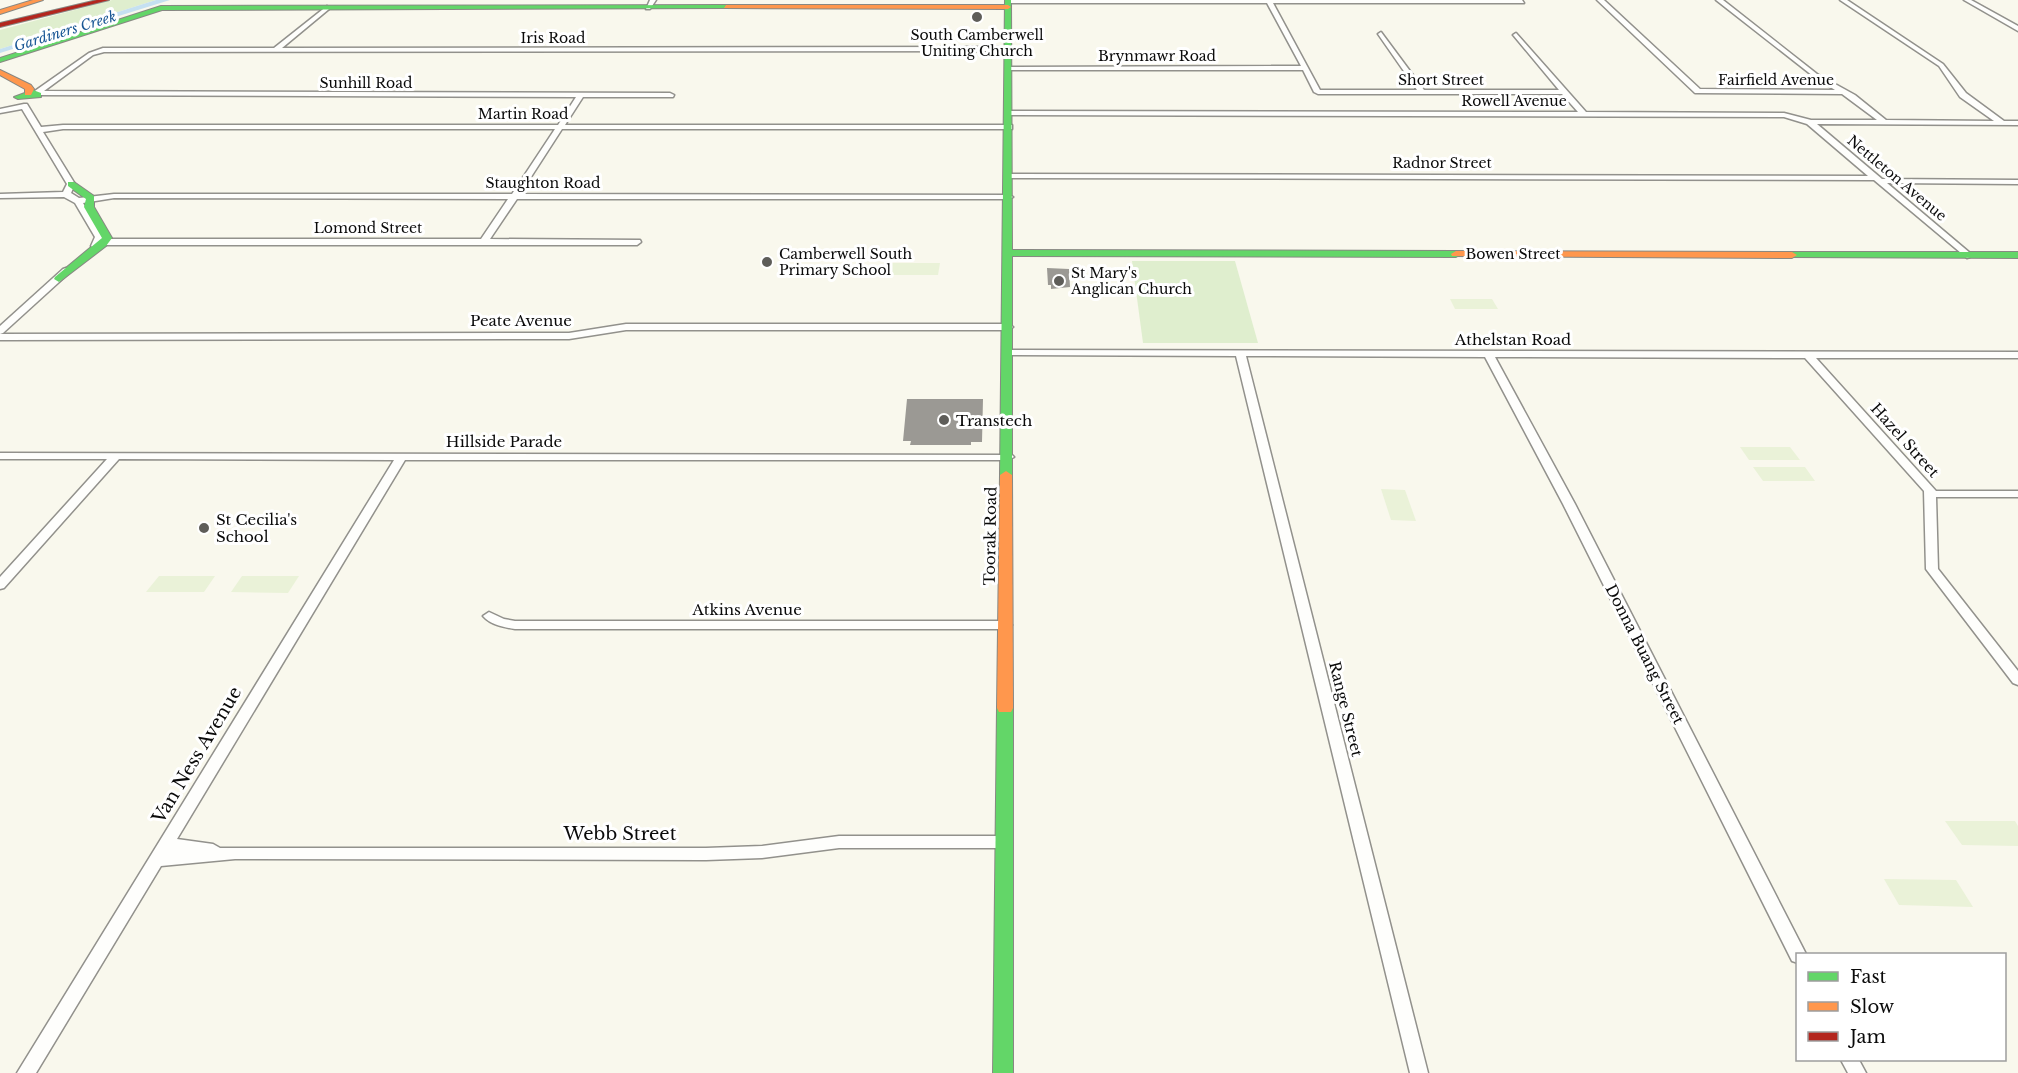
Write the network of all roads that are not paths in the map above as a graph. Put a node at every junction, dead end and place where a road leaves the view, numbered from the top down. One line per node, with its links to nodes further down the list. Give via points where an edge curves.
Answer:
1 (40, 0): 19 (main road)
2 (60, 0): 19 (main road)
3 (89, 0): 20 (main road)
4 (106, 0): 20 (main road)
5 (1600, 0): 33 (street, Fairfield Avenue, via 1698,91)
6 (1719, 0): 33 (street, via 1815,75)
7 (1843, 0): 41 (street, via 1941,65 1961,93)
8 (1967, 0): 21 (street)
9 (1161, 1): 10 (street); 14 (street)
10 (1269, 1): 11 (street); 28 (street)
11 (1354, 1): 12 (street)
12 (1473, 1): 13 (street)
13 (1522, 2)
14 (1008, 3): 16 (main road); 24 (main road, Toorak Road)
15 (769, 4): 16 (main road); 17 (main road, via 683,8)
16 (885, 4)
17 (650, 5): 18 (main road)
18 (327, 8): 25 (street); 26 (main road, via 161,8)
19 (0, 14)
20 (0, 25)
21 (2018, 29)
22 (1381, 34): 31 (street)
23 (1516, 34): 32 (street)
24 (1008, 49): 25 (street, Iris Road); 27 (main road, Toorak Road)
25 (275, 50): 30 (street, Iris Road, via 98,51)
26 (0, 60)
27 (1009, 68): 28 (street, Brynmawr Road); 38 (main road, Toorak Road)
28 (1305, 68): 31 (street, Short Street, via 1318,93)
29 (0, 72): 30 (main road)
30 (32, 92): 34 (street, Sunhill Road); 36 (street); 44 (street)
31 (1422, 92): 32 (street, Short Street)
32 (1564, 92): 37 (street)
33 (1843, 92): 40 (street)
34 (581, 95): 35 (street, Sunhill Road); 43 (street)
35 (670, 95)
36 (0, 111)
37 (1584, 115): 38 (street, Rowell Avenue); 39 (street, Rowell Avenue, via 1784,115)
38 (1009, 120): 43 (street, Martin Road); 45 (main road, Toorak Road)
39 (1810, 122): 40 (street, Rowell Avenue); 46 (street, Nettleton Avenue)
40 (1885, 123): 41 (street, Rowell Avenue)
41 (2002, 123): 42 (street, Rowell Avenue)
42 (2018, 123)
43 (560, 127): 44 (street, Martin Road); 50 (street)
44 (38, 130): 48 (street)
45 (1009, 176): 46 (street, Radnor Street); 51 (main road, Toorak Road)
46 (1877, 180): 47 (street, Radnor Street); 57 (street, Nettleton Avenue)
47 (2018, 182)
48 (68, 189): 49 (street); 52 (main road)
49 (0, 196)
50 (514, 196): 51 (street, Staughton Road); 52 (street, Staughton Road, via 114,196); 54 (street)
51 (1009, 196): 56 (main road, Toorak Road)
52 (84, 200): 53 (main road, via 104,232)
53 (102, 241): 54 (street, Lomond Street); 59 (main road)
54 (484, 242): 55 (street, Lomond Street)
55 (637, 242)
56 (1009, 253): 57 (main road, Bowen Street); 60 (main road, Toorak Road)
57 (1967, 255): 58 (main road, Bowen Street)
58 (2018, 255)
59 (59, 279): 61 (street)
60 (1008, 327): 61 (street, Peate Avenue, via 626,327 569,336); 62 (main road, Toorak Road)
61 (0, 333)
62 (1008, 353): 63 (street, Athelstan Road); 70 (main road, Toorak Road)
63 (1240, 354): 64 (street, Athelstan Road); 84 (street, Range Street)
64 (1488, 354): 65 (street, Athelstan Road); 81 (street, Donna Buang Street, via 1569,504)
65 (1808, 354): 66 (street, Athelstan Road); 71 (street, Hazel Street)
66 (2018, 355)
67 (0, 456): 68 (street, Hillside Parade)
68 (116, 456): 69 (street, Hillside Parade); 73 (street)
69 (402, 456): 70 (street, Hillside Parade); 78 (street, Van Ness Avenue)
70 (1008, 457): 75 (main road, Toorak Road)
71 (1931, 494): 72 (street); 76 (street, Hazel Street, via 1932,569)
72 (2018, 494)
73 (0, 585)
74 (489, 616): 75 (street, Atkins Avenue, via 515,625)
75 (1006, 625): 77 (main road, Toorak Road)
76 (2016, 676)
77 (1004, 842): 79 (street, Webb Street, via 839,842 762,852 706,854); 83 (main road, Toorak Road)
78 (165, 844): 79 (street, Webb Street); 80 (street, Van Ness Avenue)
79 (235, 853): 80 (street, Webb Street)
80 (156, 861): 82 (street, Van Ness Avenue)
81 (1796, 954)
82 (26, 1073)
83 (1003, 1073)
84 (1419, 1073)

